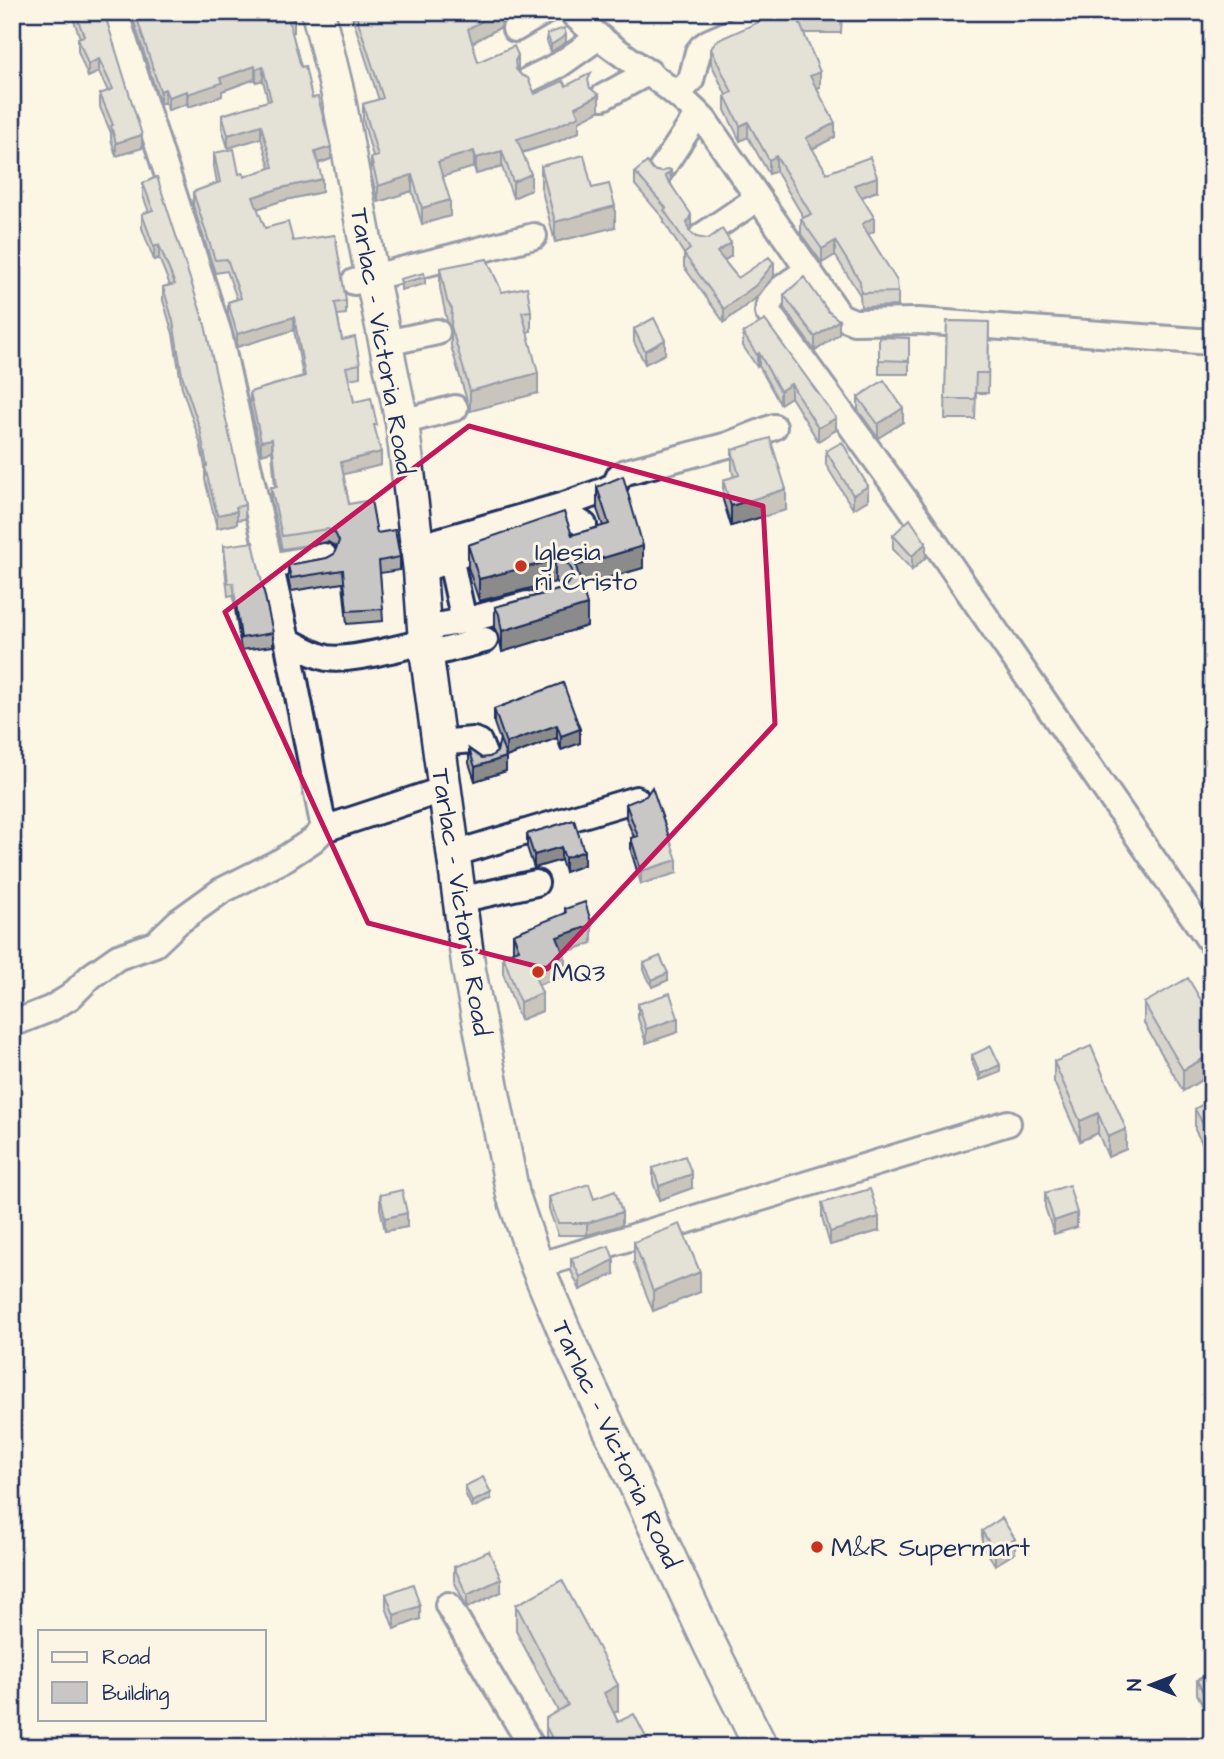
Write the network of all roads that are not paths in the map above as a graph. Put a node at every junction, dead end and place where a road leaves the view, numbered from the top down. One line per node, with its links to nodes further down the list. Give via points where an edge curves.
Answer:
1 (114, 12): 29 (street, via 219,334)
2 (318, 12): 18 (main road, Tarlac - Victoria Road, via 338,94)
3 (544, 12): 6 (street)
4 (570, 12): 7 (street)
5 (753, 23): 10 (street, via 702,47 691,80)
6 (515, 29)
7 (599, 37): 8 (street); 9 (street)
8 (649, 72): 10 (street); 11 (street)
9 (530, 79)
10 (678, 94): 12 (street)
11 (603, 97)
12 (698, 114): 13 (street); 14 (street)
13 (661, 170)
14 (758, 198): 16 (street); 17 (street)
15 (534, 236): 18 (street)
16 (702, 236)
17 (808, 270): 20 (street, via 840,316 854,322 919,321); 43 (street, via 774,296 768,312 956,572)
18 (363, 280): 21 (main road, Tarlac - Victoria Road)
19 (437, 332): 21 (street)
20 (1212, 342)
21 (386, 343): 23 (main road, Tarlac - Victoria Road)
22 (455, 408): 23 (street)
23 (402, 422): 28 (main road, Tarlac - Victoria Road)
24 (774, 427): 28 (street, via 728,445 626,472 605,491)
25 (584, 525): 27 (street, via 568,517)
26 (324, 556): 29 (street)
27 (450, 557): 28 (street); 31 (street)
28 (418, 559): 34 (main road, Tarlac - Victoria Road)
29 (271, 566): 32 (street)
30 (544, 599): 31 (street)
31 (464, 621): 34 (street)
32 (287, 640): 34 (street, via 329,658); 39 (street)
33 (485, 640): 34 (street)
34 (425, 642): 35 (main road, Tarlac - Victoria Road)
35 (438, 743): 36 (street, via 473,740 479,742); 37 (main road, Tarlac - Victoria Road)
36 (485, 757)
37 (445, 789): 39 (street); 40 (main road, Tarlac - Victoria Road)
38 (636, 799): 40 (street)
39 (324, 829): 44 (street, via 281,861 221,891 155,944 118,957 69,997)
40 (453, 854): 42 (main road, Tarlac - Victoria Road)
41 (536, 883): 42 (street)
42 (460, 900): 46 (main road, Tarlac - Victoria Road, via 469,970 513,1195)
43 (1212, 944)
44 (12, 1024)
45 (1008, 1123): 46 (street)
46 (537, 1266): 49 (main road, Tarlac - Victoria Road)
47 (448, 1605): 48 (street)
48 (533, 1747)
49 (761, 1747)

